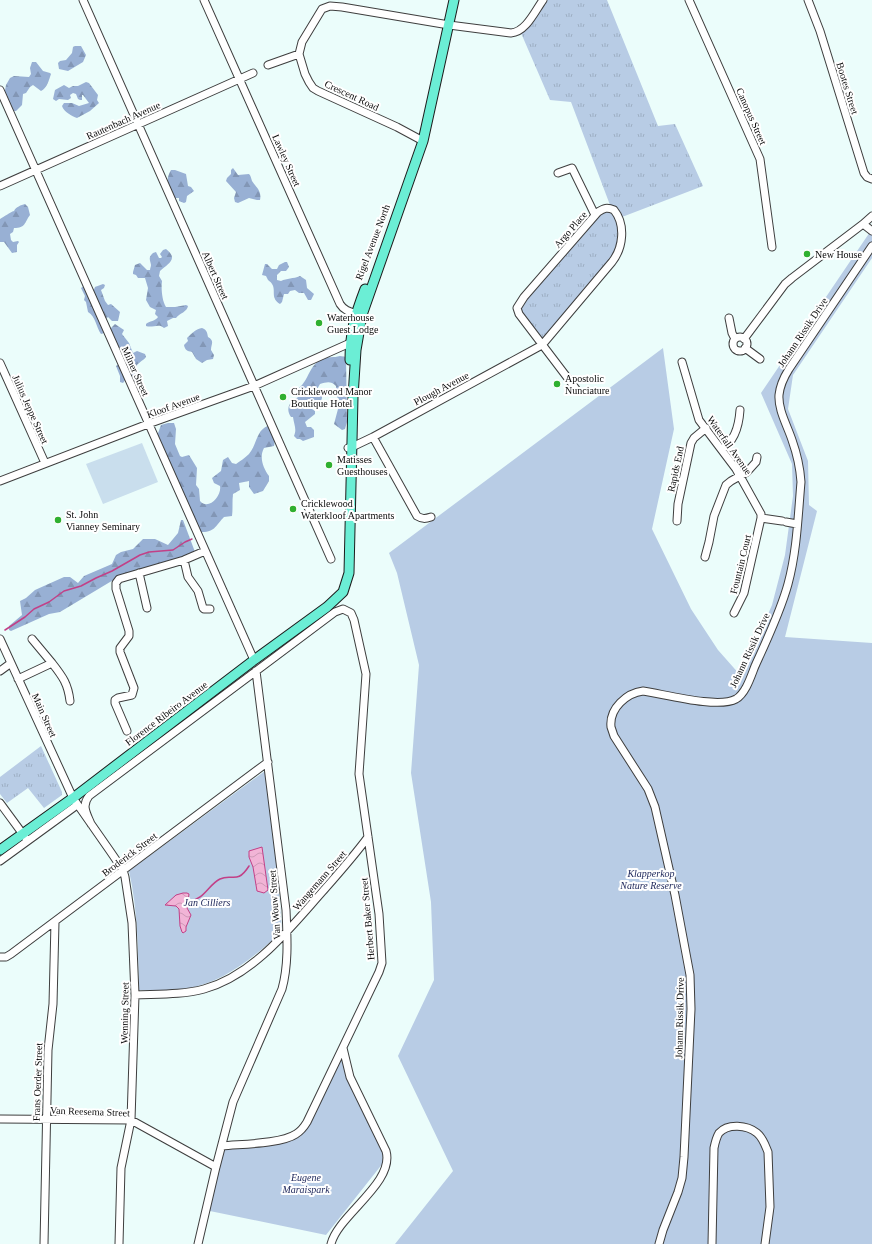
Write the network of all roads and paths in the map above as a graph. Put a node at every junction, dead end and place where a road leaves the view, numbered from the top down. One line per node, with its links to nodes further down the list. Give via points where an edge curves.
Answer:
1 (83, 0): 14 (street, Albert Street)
2 (204, 0): 12 (street, Lawley Street)
3 (451, 0): 8 (main road, Rigel Avenue North)
4 (454, 0): 8 (main road, Rigel Avenue North)
5 (543, 0): 8 (street, via 524,27 514,33 504,34)
6 (689, 0): 25 (street, Canopus Street, via 760,159)
7 (808, 0): 18 (street, Bootes Street, via 864,172)
8 (447, 25): 9 (street, via 326,6 320,11 304,38); 15 (main road, Rigel Avenue North)
9 (300, 54): 10 (street); 15 (street, Crescent Road, via 305,74 313,88)
10 (268, 66)
11 (254, 73): 12 (street, Rautenbach Avenue)
12 (239, 79): 14 (street, Rautenbach Avenue); 26 (street, Lawley Street, via 340,304 345,310)
13 (0, 90): 16 (street, Milner Street)
14 (138, 124): 16 (street, Rautenbach Avenue); 38 (street, Albert Street)
15 (421, 139): 26 (main road, Rigel Avenue North)
16 (36, 170): 19 (street, Rautenbach Avenue); 41 (street, Milner Street)
17 (558, 173): 20 (street, via 572,168)
18 (872, 179)
19 (0, 186)
20 (595, 215): 32 (street, Argo Place, via 517,306 519,314); 32 (street, Argo Place, via 603,209 614,210 621,226 620,250)
21 (872, 216): 22 (street)
22 (863, 224): 23 (street); 30 (street, via 788,281)
23 (872, 231)
24 (872, 246): 53 (street, Johann Rissik Drive, via 782,382 779,400 800,470)
25 (772, 247)
26 (359, 314): 28 (main road, Rigel Avenue North); 31 (main road, Rigel Avenue North)
27 (729, 318): 29 (street)
28 (359, 333): 31 (main road); 34 (main road, Rigel Avenue North)
29 (735, 339): 30 (street); 33 (street, via 735,349)
30 (744, 339): 33 (street)
31 (350, 343): 34 (main road); 38 (street, Kloof Avenue); 44 (main road, Rigel Avenue North)
32 (542, 345): 39 (street); 43 (street, Plough Avenue)
33 (744, 348): 35 (street)
34 (356, 350): 44 (main road, Rigel Avenue North)
35 (760, 359)
36 (682, 362): 42 (street, Waterfall Avenue, via 697,416)
37 (0, 363): 47 (street, Julius Jeppe Street)
38 (254, 386): 41 (street, Kloof Avenue); 56 (street, Albert Street)
39 (576, 389)
40 (740, 410): 45 (street, via 734,436)
41 (148, 424): 47 (street, Kloof Avenue); 54 (street, Milner Street)
42 (706, 428): 45 (street, Waterfall Avenue); 52 (street, Rapids End, via 692,443 677,509)
43 (373, 437): 44 (street, Plough Avenue); 50 (street, via 417,516 422,519)
44 (350, 448): 59 (main road, Rigel Avenue North, via 349,573)
45 (722, 449): 48 (street, Waterfall Avenue)
46 (757, 457): 48 (street, via 752,467)
47 (45, 464): 49 (street, Kloof Avenue)
48 (740, 476): 51 (street, Waterfall Avenue); 55 (street, via 726,485 714,516)
49 (0, 481)
50 (431, 517)
51 (761, 518): 53 (street); 62 (street, Fountain Court, via 744,593)
52 (677, 520)
53 (797, 524): 97 (street, Johann Rissik Drive, via 788,585 744,690 738,697 722,703 637,692 625,698 612,719 614,736 648,789 655,807 690,975 691,1017 682,1178)
54 (205, 551): 57 (street); 65 (street, Milner Street)
55 (705, 557)
56 (331, 559)
57 (184, 560): 58 (street); 61 (street, via 188,577 198,591 202,608)
58 (139, 573): 60 (street); 73 (street, via 119,579 116,583 129,631 120,652 134,688 132,695 115,700)
59 (343, 592): 65 (main road, Florence Ribeiro Avenue, via 327,607)
60 (147, 608)
61 (210, 609)
62 (734, 613)
63 (0, 639): 66 (street, Main Street)
64 (32, 639): 67 (street)
65 (254, 660): 71 (main road, Florence Ribeiro Avenue)
66 (10, 663): 68 (street); 70 (street, Main Street)
67 (52, 663): 70 (street); 72 (street, via 64,678)
68 (0, 670)
69 (256, 671): 71 (street); 74 (street, Van Wouw Street); 79 (street, Herbert Baker Street, via 335,612 341,609 351,612 366,674 359,774)
70 (18, 679): 75 (street, Main Street)
71 (234, 682): 75 (main road, Florence Ribeiro Avenue); 77 (street, via 89,796 84,808)
72 (70, 701)
73 (127, 731)
74 (268, 762): 82 (street, Broderick Street); 84 (street, Van Wouw Street)
75 (75, 801): 77 (street, Wenning Street); 78 (main road, Florence Ribeiro Avenue)
76 (0, 803): 78 (street)
77 (91, 824): 82 (street, Wenning Street)
78 (25, 836): 80 (main road, Florence Ribeiro Avenue); 81 (street)
79 (368, 838): 84 (street, Wangemann Street); 87 (street, Herbert Baker Street, via 379,914 382,963)
80 (0, 850)
81 (0, 861)
82 (123, 870): 83 (street, Broderick Street); 86 (street, Wenning Street, via 132,923)
83 (55, 922): 85 (street, Broderick Street, via 8,956); 89 (street, Frans Oerder Street, via 53,1004)
84 (287, 932): 86 (street, Wangemann Street, via 242,972 222,982 204,989 178,994); 91 (street, Van Wouw Street, via 282,989 235,1098)
85 (0, 957)
86 (135, 995): 90 (street, Wenning Street)
87 (343, 1047): 91 (street, via 307,1122 296,1134 283,1139); 96 (street, via 350,1077 386,1151 387,1162 382,1175 338,1231)
88 (0, 1119): 89 (street, Van Reesema Street)
89 (45, 1119): 90 (street, Van Reesema Street); 93 (street, Frans Oerder Street)
90 (131, 1120): 92 (street, Van Reesema Street); 94 (street, Wenning Street, via 122,1168)
91 (222, 1146): 92 (street, Van Wouw Street)
92 (216, 1167): 95 (street, Van Wouw Street)
93 (44, 1244)
94 (119, 1244)
95 (198, 1244)
96 (331, 1244)
97 (659, 1244)
98 (712, 1244): 99 (street, via 714,1148 723,1130 736,1126 757,1133 768,1152 770,1208)
99 (765, 1244)

